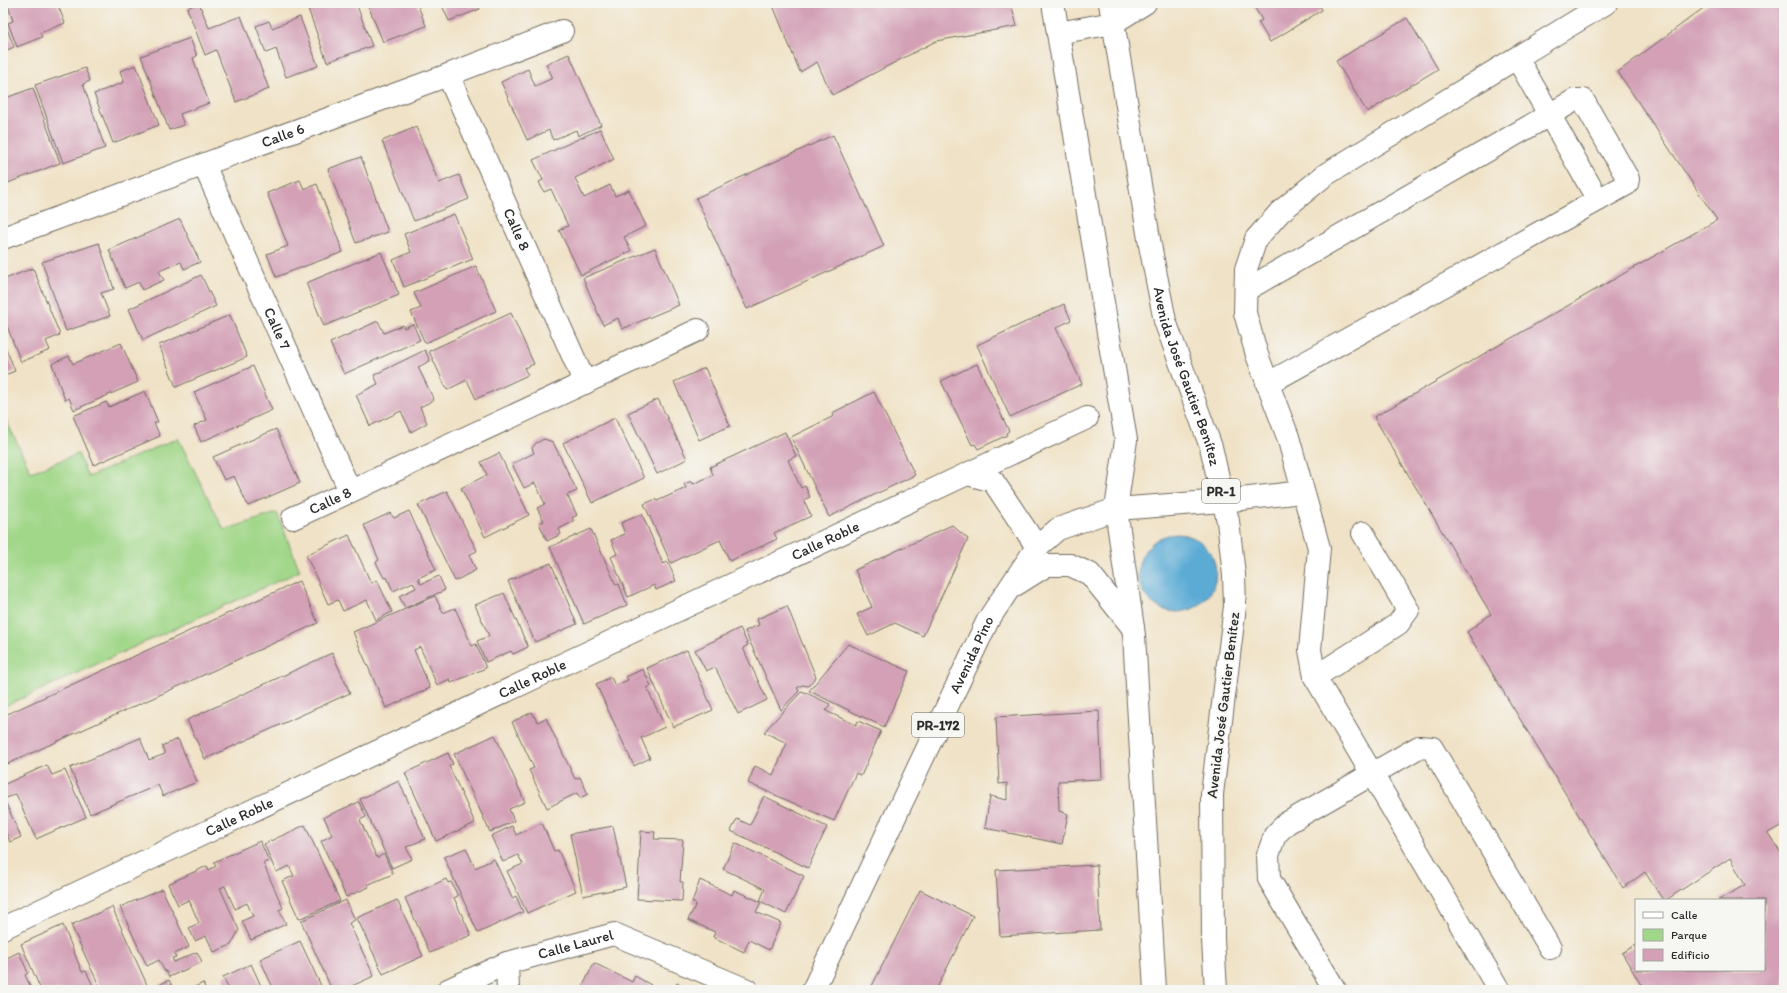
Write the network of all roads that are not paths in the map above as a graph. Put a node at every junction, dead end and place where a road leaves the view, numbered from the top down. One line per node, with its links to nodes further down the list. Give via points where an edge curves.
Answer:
1 (1053, 3): 6 (street)
2 (1145, 3): 4 (street)
3 (1606, 3): 7 (street)
4 (1111, 13): 6 (street); 21 (street, Avenida José Gautier Benítez / PR-1, via 1165,321 1210,447)
5 (562, 31): 8 (street, Calle 6)
6 (1058, 33): 22 (street, via 1126,440)
7 (1517, 58): 9 (street); 13 (street, via 1325,175 1280,212 1256,239 1246,269)
8 (448, 75): 10 (street, Calle 6); 15 (street, Calle 8)
9 (1549, 114): 11 (street); 11 (street, via 1575,100 1583,100 1628,179 1626,184); 13 (street, via 1251,287)
10 (204, 165): 12 (street, Calle 6); 19 (street, Calle 7)
11 (1598, 200): 16 (street)
12 (3, 238)
13 (1246, 287): 16 (street, via 1245,313)
14 (698, 330): 15 (street, Calle 8)
15 (585, 383): 19 (street, Calle 8)
16 (1267, 384): 20 (street, via 1288,437)
17 (1087, 418): 18 (street, Calle Roble)
18 (967, 474): 25 (street, via 993,481); 30 (street, Calle Roble)
19 (350, 491): 23 (street, Calle 8)
20 (1302, 492): 21 (street, Avenida Pino); 28 (street, via 1319,548 1310,650)
21 (1223, 501): 22 (street, Avenida Pino / PR-172); 39 (street, Avenida José Gautier Benítez / PR-1, via 1231,547 1235,606 1212,794)
22 (1116, 509): 25 (street, Avenida Pino / PR-172, via 1058,529); 27 (street)
23 (293, 518)
24 (1363, 534): 28 (street, via 1408,610 1398,624)
25 (1037, 547): 26 (street, Avenida Pino / PR-172)
26 (1009, 588): 27 (street, via 1047,565 1070,564 1090,574); 37 (street, Avenida Pino / PR-172, via 988,620)
27 (1133, 628): 38 (street)
28 (1315, 677): 29 (street)
29 (1372, 774): 31 (street, via 1419,747 1432,748); 33 (street); 40 (street, via 1287,823 1275,835 1268,854 1269,879)
30 (3, 928)
31 (1550, 948)
32 (507, 963): 34 (street, Calle Laurel); 35 (street); 36 (street, Calle Laurel, via 614,934)
33 (1495, 989)
34 (448, 990)
35 (508, 990)
36 (746, 990)
37 (814, 990)
38 (1155, 990)
39 (1216, 990)
40 (1335, 990)

